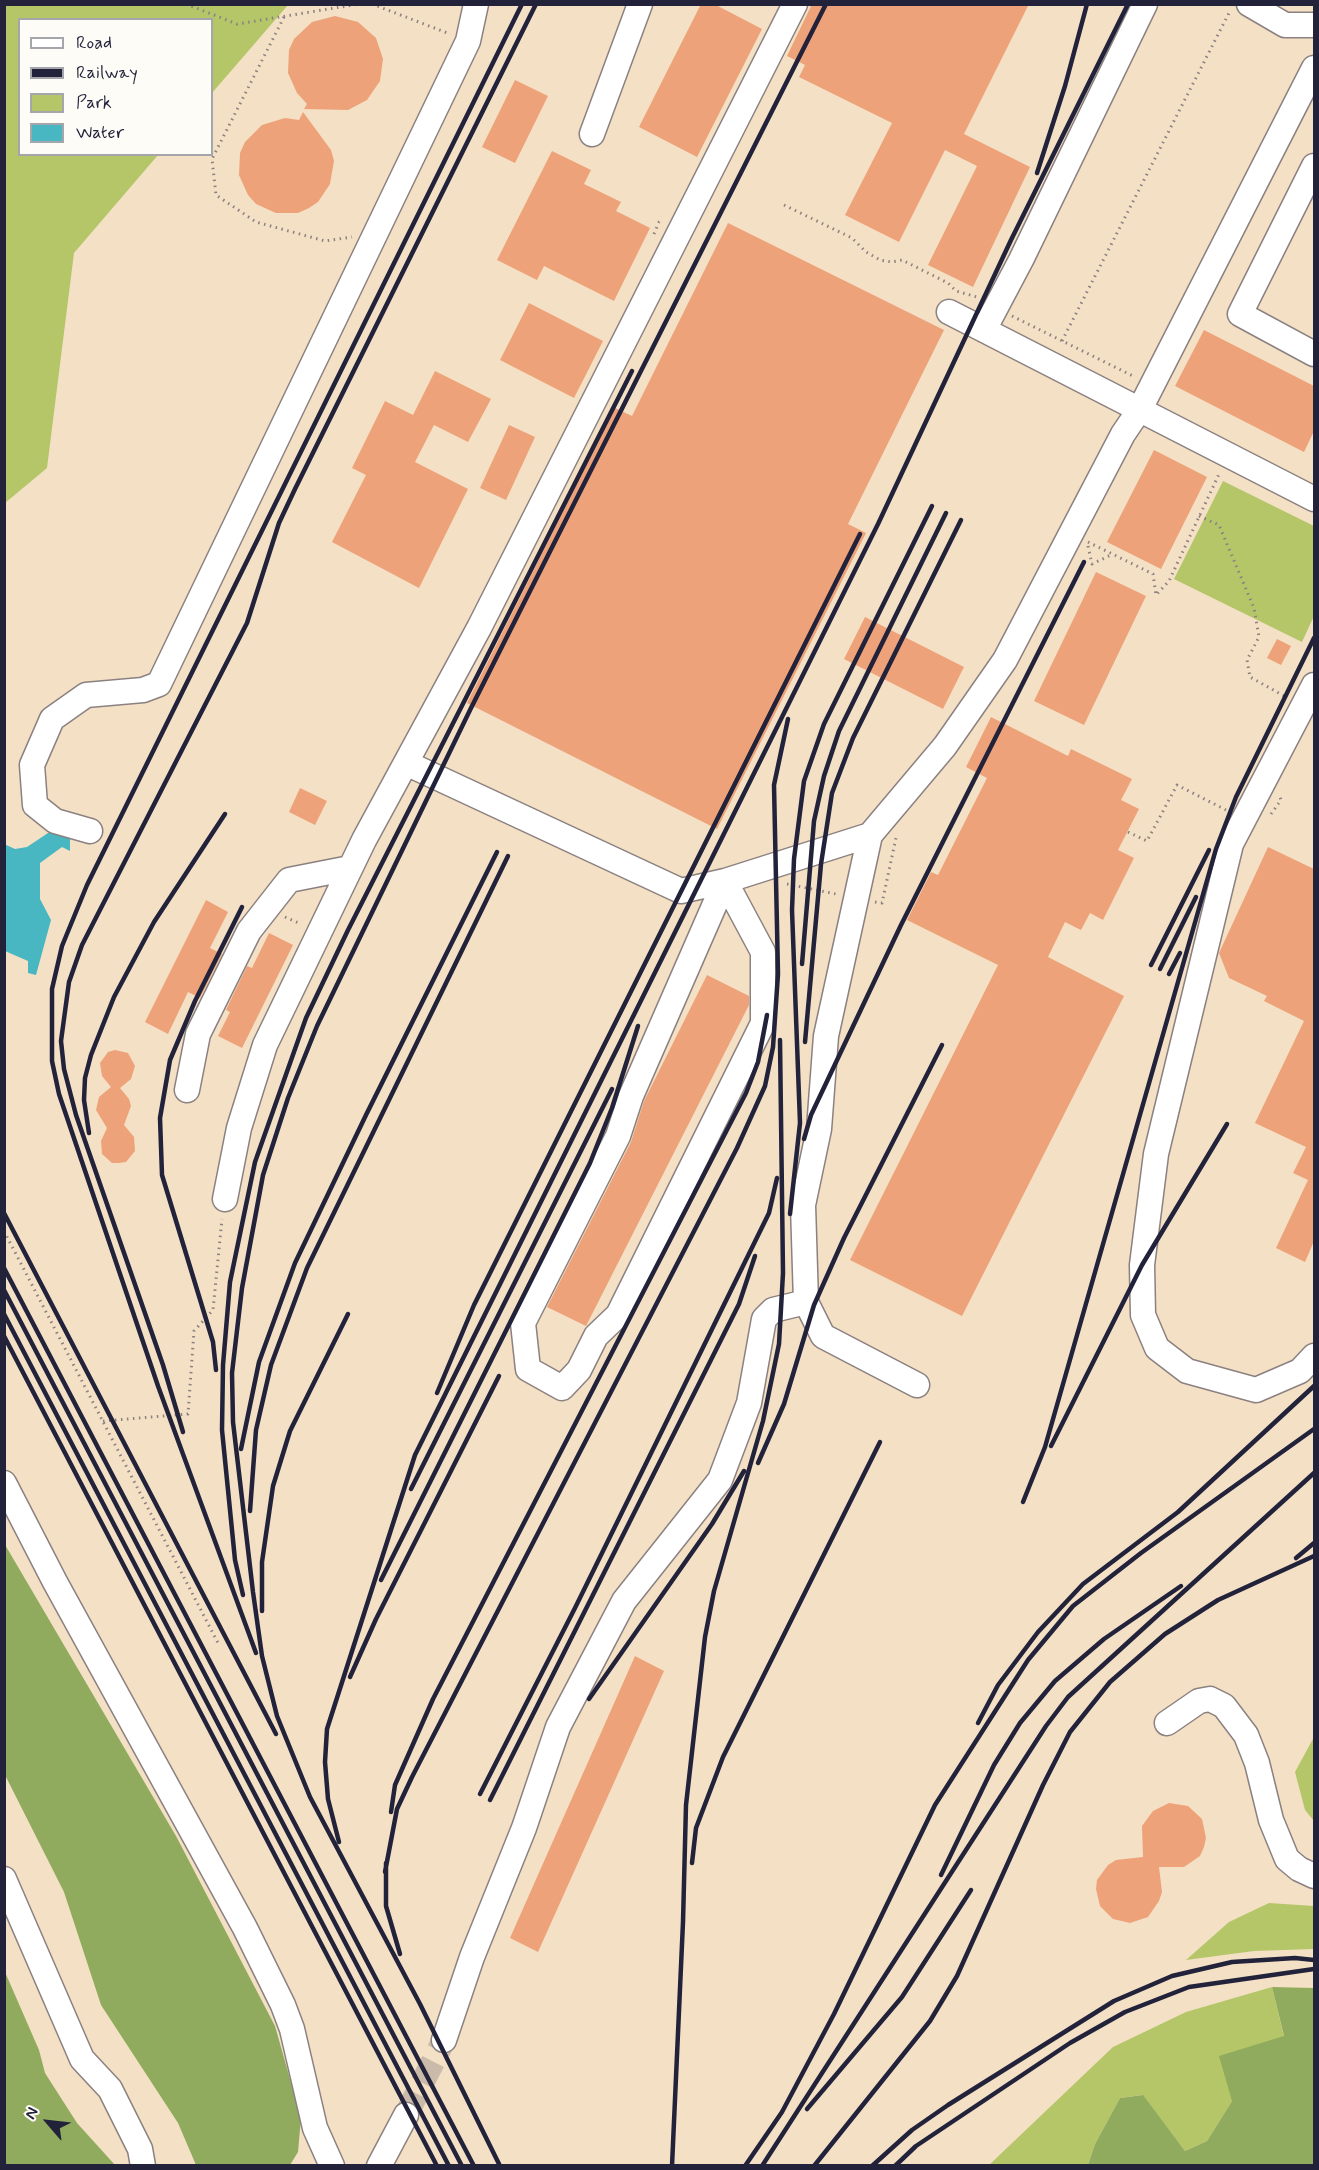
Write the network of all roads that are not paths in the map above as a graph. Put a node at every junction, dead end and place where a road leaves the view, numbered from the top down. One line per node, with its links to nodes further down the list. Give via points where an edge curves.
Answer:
1 (476, 4): 17 (lane, via 468,41 159,684 143,690 86,695 52,719 32,765 34,805 55,821)
2 (640, 4): 8 (lane)
3 (795, 4): 16 (lane, via 479,628)
4 (1145, 4): 11 (lane)
5 (1249, 4): 6 (lane, via 1285,25)
6 (1314, 26)
7 (1314, 68): 13 (lane)
8 (592, 134)
9 (1314, 166): 12 (lane, via 1240,314)
10 (949, 312): 11 (lane)
11 (984, 330): 13 (lane)
12 (1314, 354)
13 (1140, 409): 14 (lane); 18 (lane, via 1123,434 1005,660 945,746)
14 (1314, 499)
15 (1309, 695): 24 (lane, via 1231,844 1156,1154 1142,1265 1143,1315 1157,1348 1187,1371 1256,1390 1300,1371)
16 (406, 763): 19 (lane); 20 (lane, via 681,891)
17 (90, 831)
18 (870, 835): 20 (lane); 23 (lane, via 826,1036 819,1129 802,1205)
19 (350, 868): 21 (lane, via 290,880 249,931 198,1034); 22 (lane, via 265,1045 239,1128)
20 (725, 881): 20 (lane, via 631,1096 618,1136 523,1323 528,1369 562,1388 579,1370 596,1336 618,1315 764,1023 763,952)
21 (187, 1090)
22 (225, 1199)
23 (806, 1302): 25 (lane, via 824,1336); 30 (lane, via 773,1310 764,1319 749,1403 720,1480 624,1601 558,1727)
24 (1314, 1356)
25 (917, 1385)
26 (4, 1483): 33 (lane, via 283,2005 315,2128)
27 (1167, 1723): 28 (lane, via 1199,1701 1210,1699 1224,1706 1246,1735 1287,1859)
28 (1314, 1876)
29 (4, 1879): 32 (lane, via 82,2059 110,2089 140,2149)
30 (444, 2040)
31 (406, 2115): 34 (lane)
32 (143, 2166)
33 (332, 2166)
34 (379, 2166)

